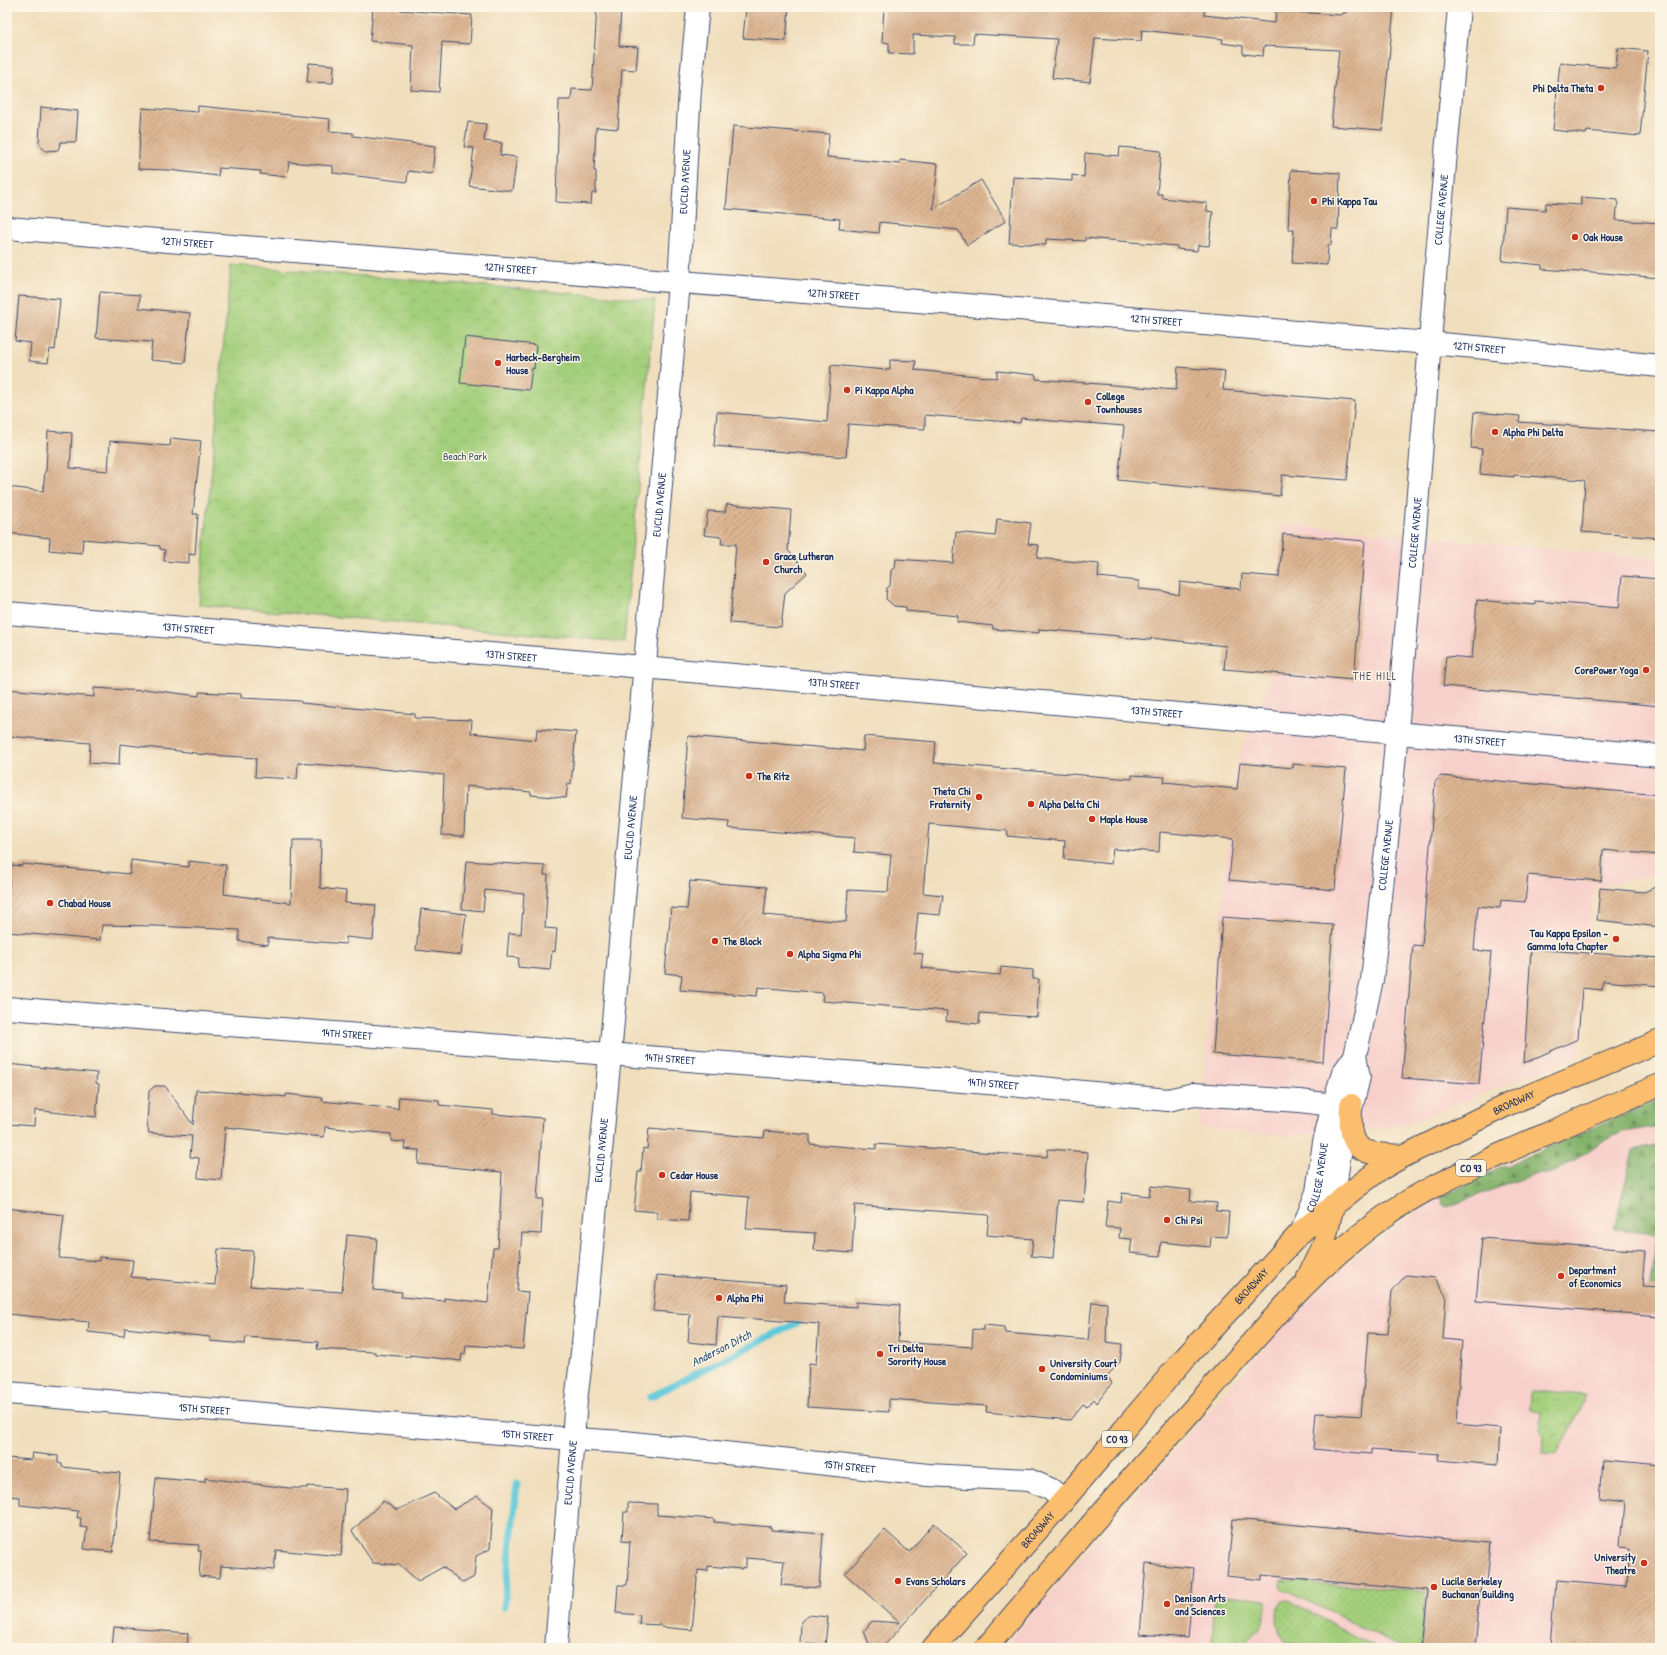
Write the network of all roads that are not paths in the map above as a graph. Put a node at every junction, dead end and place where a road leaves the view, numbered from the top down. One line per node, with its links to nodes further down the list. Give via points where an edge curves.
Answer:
1 (698, 7): 4 (street, EUCLID AVENUE, via 690,89)
2 (1459, 7): 5 (street, COLLEGE AVENUE)
3 (7, 228): 4 (street, 12TH STREET)
4 (679, 283): 5 (street, 12TH STREET); 8 (street, EUCLID AVENUE)
5 (1430, 344): 6 (street, 12TH STREET); 9 (street, COLLEGE AVENUE)
6 (1660, 366)
7 (7, 613): 8 (street, 13TH STREET)
8 (644, 667): 9 (street, 13TH STREET); 13 (street, EUCLID AVENUE)
9 (1397, 733): 10 (street, 13TH STREET); 15 (street, COLLEGE AVENUE, via 1372,980 1355,1056 1359,1077)
10 (1660, 756)
11 (7, 1008): 13 (street, 14TH STREET)
12 (1660, 1041): 16 (main road, BROADWAY / CO 93, via 1512,1103)
13 (610, 1054): 15 (street, 14TH STREET, via 988,1083 1168,1100 1194,1094); 21 (street, EUCLID AVENUE)
14 (1660, 1085): 19 (main road, CO 93, via 1452,1176 1419,1193 1358,1236)
15 (1342, 1105): 16 (main road, via 1352,1135 1361,1148 1372,1154); 17 (street, COLLEGE AVENUE); 18 (street, COLLEGE AVENUE, via 1324,1142 1317,1192)
16 (1404, 1156): 17 (main road, BROADWAY / CO 93, via 1379,1170)
17 (1333, 1205): 18 (main road, BROADWAY / CO 93); 19 (main road, via 1324,1243)
18 (1302, 1231): 22 (main road, BROADWAY / CO 93, via 1184,1359)
19 (1303, 1287): 25 (main road, CO 93, via 1174,1430)
20 (7, 1393): 21 (street, 15TH STREET)
21 (573, 1440): 22 (street, 15TH STREET, via 624,1442 928,1475 1029,1480 1041,1484); 23 (street, EUCLID AVENUE)
22 (1064, 1500): 24 (main road, BROADWAY / CO 93)
23 (556, 1648)
24 (933, 1648)
25 (986, 1648)

